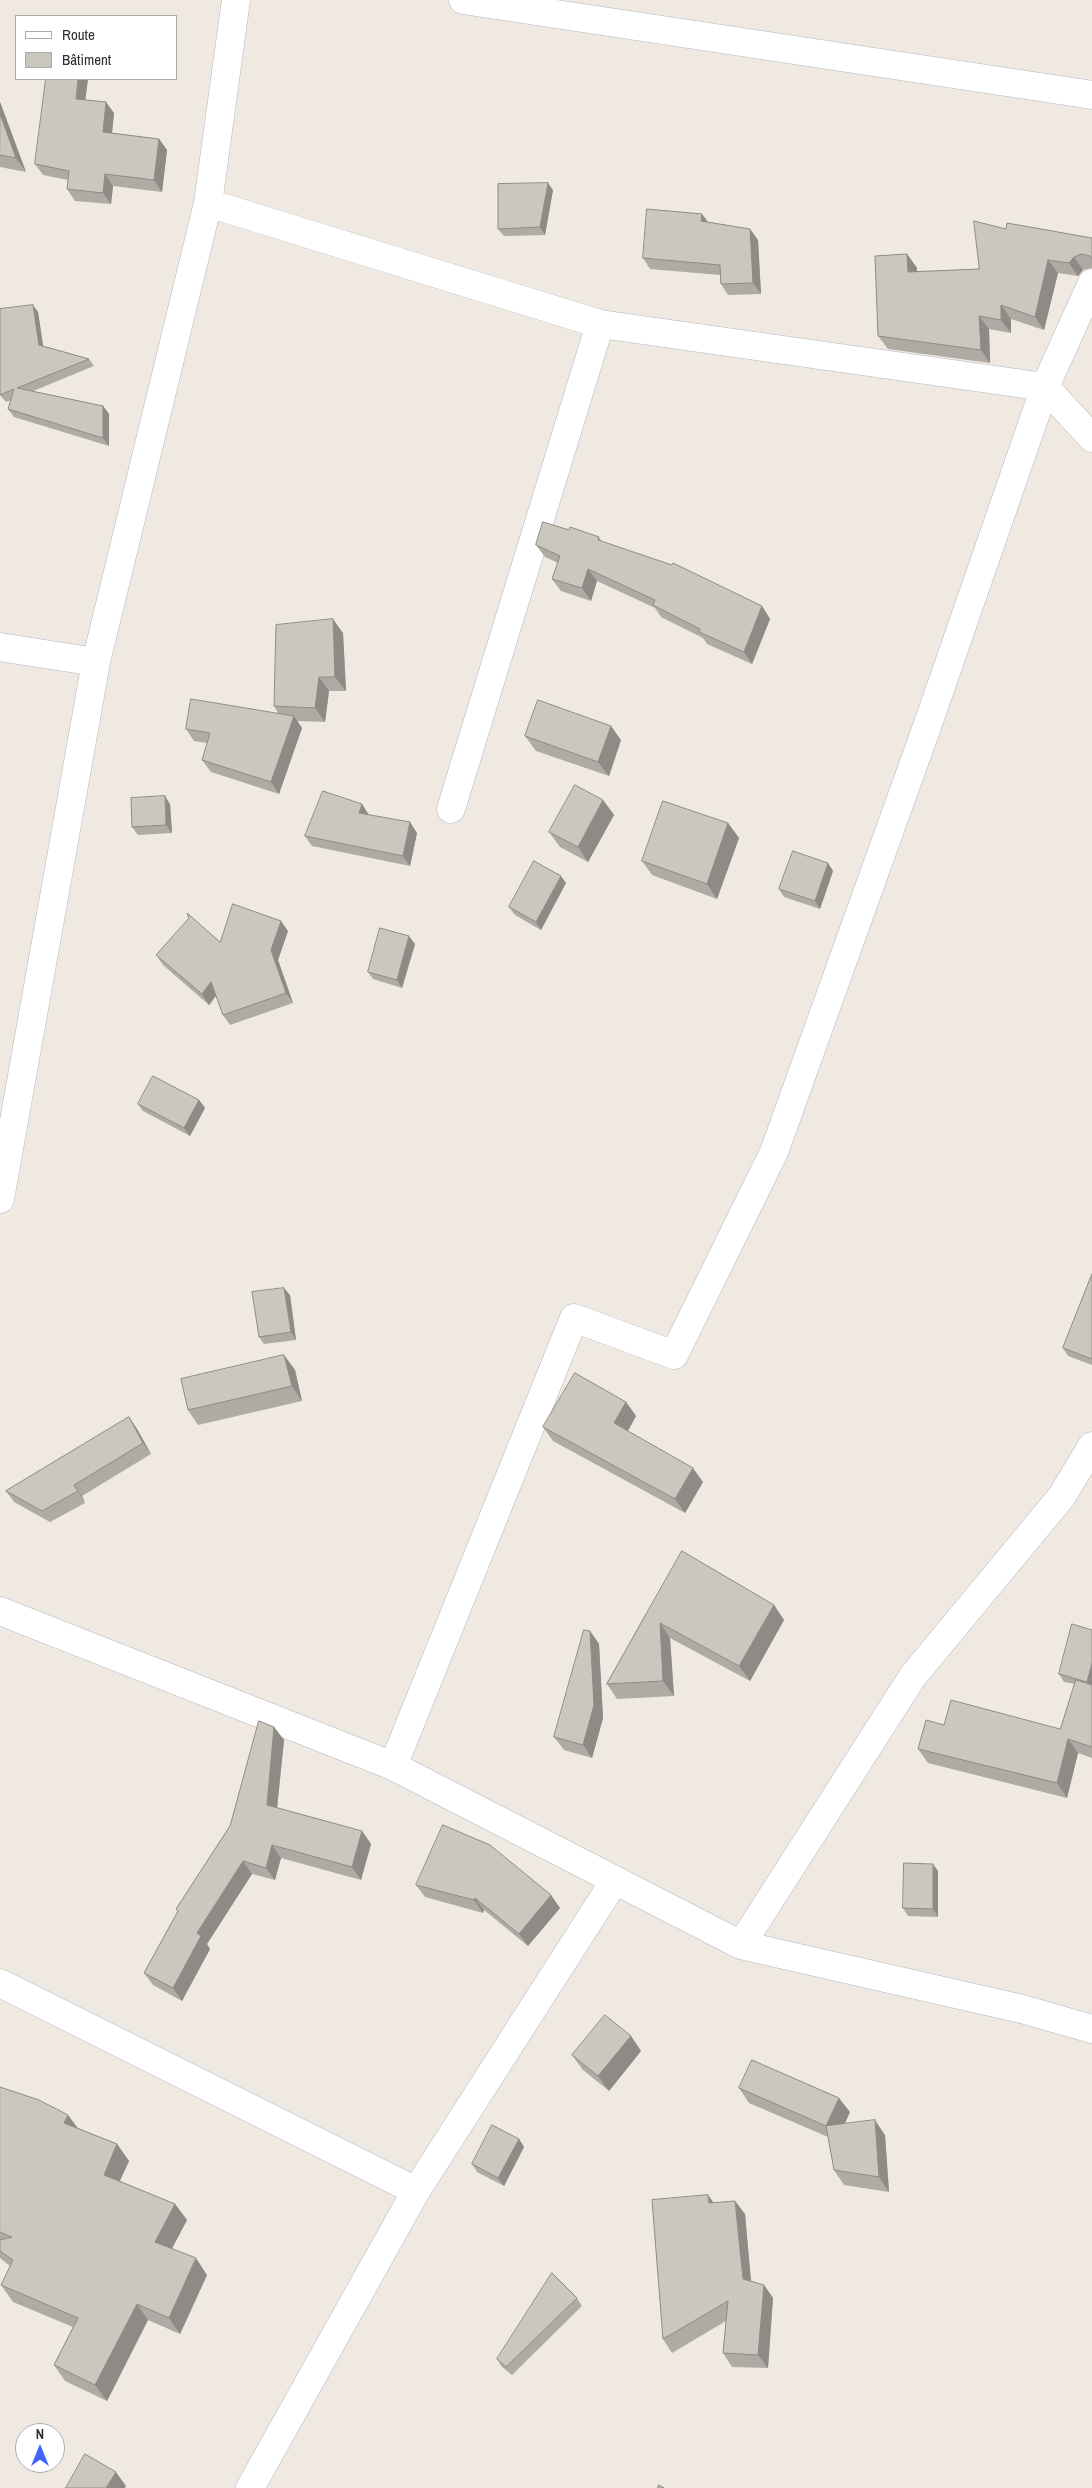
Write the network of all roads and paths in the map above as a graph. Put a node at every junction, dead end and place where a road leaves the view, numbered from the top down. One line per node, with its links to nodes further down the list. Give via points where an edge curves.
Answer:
1 (236, 0): 4 (street)
2 (463, 0): 3 (street)
3 (1092, 95)
4 (208, 203): 6 (street); 10 (street)
5 (1092, 283): 7 (street)
6 (600, 324): 7 (street); 11 (street)
7 (1045, 387): 8 (street); 15 (street, via 774,1152 674,1355 574,1318)
8 (1092, 438)
9 (0, 648): 10 (street)
10 (96, 662): 12 (street)
11 (451, 808)
12 (0, 1199)
13 (1092, 1446): 17 (street, via 1062,1496 913,1676)
14 (0, 1611): 15 (street)
15 (393, 1766): 16 (street)
16 (615, 1880): 17 (street); 20 (street)
17 (741, 1945): 19 (street, via 1022,2009)
18 (0, 1983): 20 (street)
19 (1092, 2029)
20 (416, 2192): 21 (street)
21 (250, 2488)

